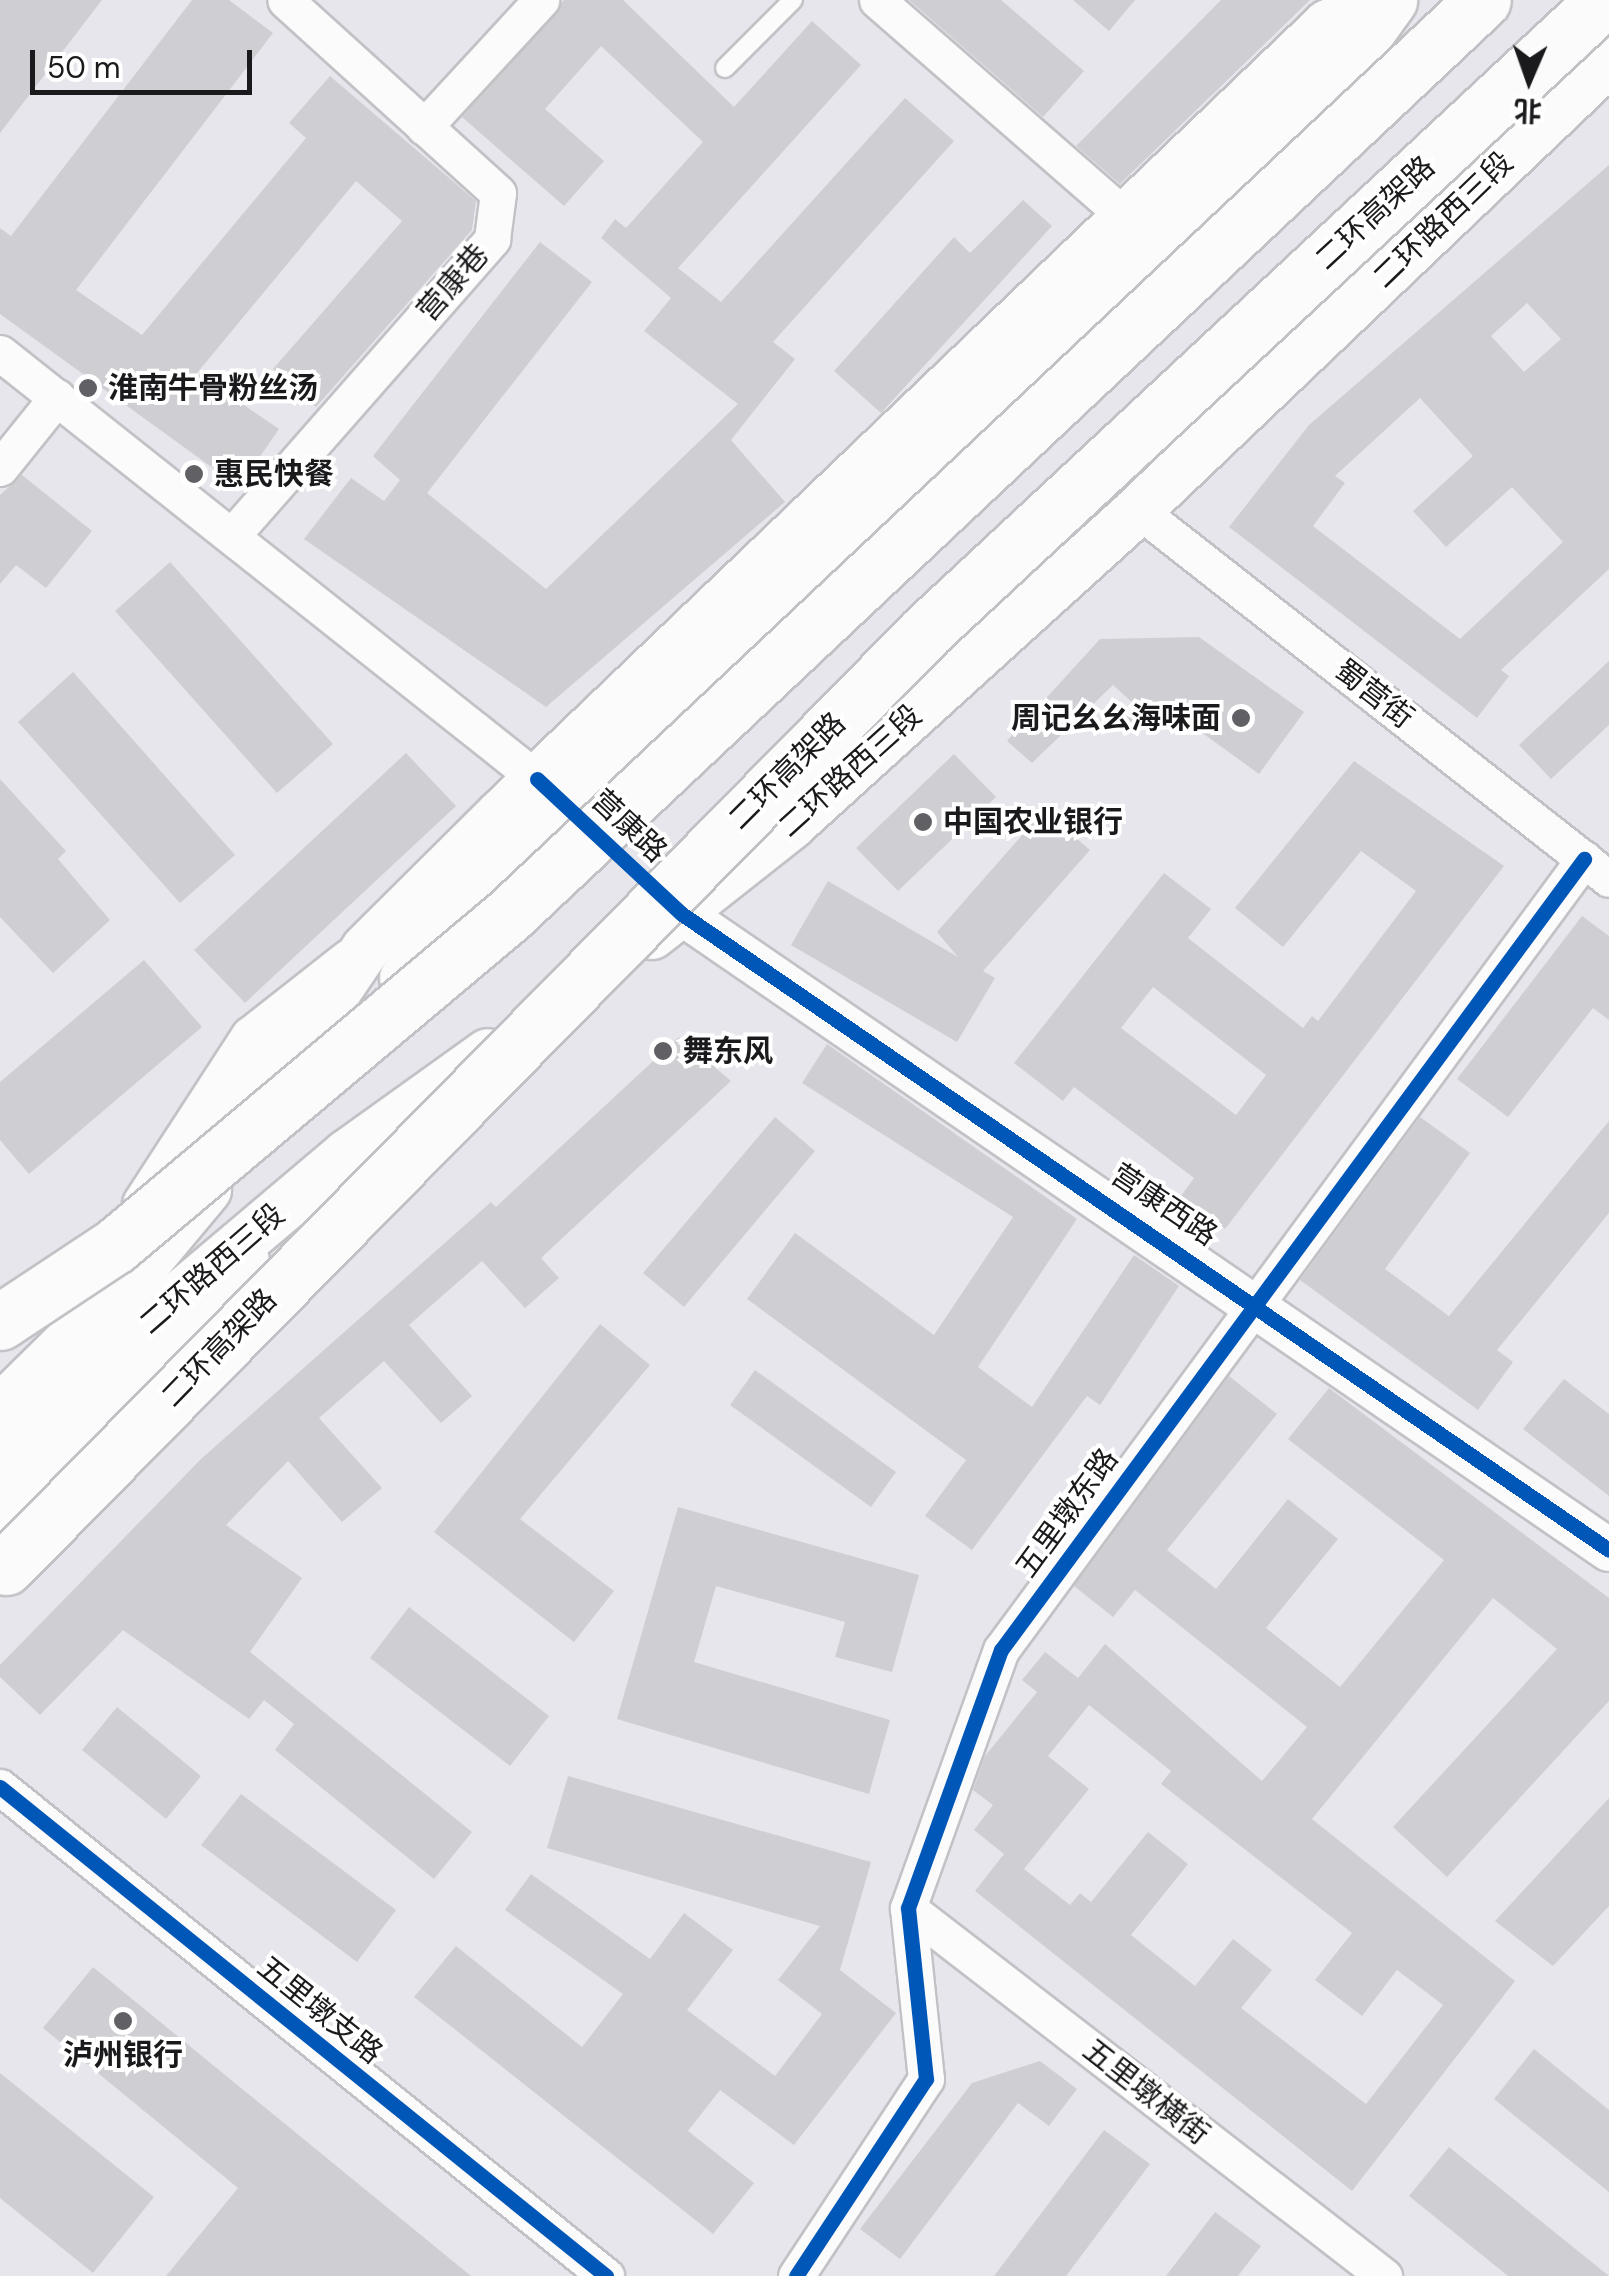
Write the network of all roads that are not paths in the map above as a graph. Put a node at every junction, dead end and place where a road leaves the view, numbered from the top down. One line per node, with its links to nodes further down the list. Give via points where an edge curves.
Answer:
1 (286, 0): 10 (street, 营康巷)
2 (541, 0): 10 (street)
3 (794, 0): 9 (lane)
4 (877, 0): 11 (street)
5 (1387, 0): 11 (main road, 二环路西三段, via 1328,24); 21 (highway, via 1356,46 448,932)
6 (1483, 0): 21 (highway, bridge, via 509,915)
7 (1604, 0): 31 (highway, 二环高架路, bridge, via 926,632)
8 (1609, 62): 15 (main road, 二环路西三段)
9 (725, 68)
10 (424, 127): 16 (street, 营康巷, via 498,193 492,239)
11 (1128, 218): 17 (main road, 二环路西三段)
12 (0, 353): 13 (street)
13 (58, 396): 14 (street); 16 (street)
14 (0, 468)
15 (1138, 510): 18 (street, 蜀营街); 19 (main road, 二环路西三段)
16 (235, 532): 17 (street)
17 (538, 779): 20 (main road, 二环路西三段)
18 (1596, 869): 24 (street, 五里墩东路)
19 (682, 914): 22 (main road, 二环路西三段); 24 (street, 营康西路)
20 (366, 948): 23 (main road, 二环路西三段, via 204,1195); 25 (street, via 252,1038 153,1197)
21 (350, 1041): 23 (highway, bridge)
22 (347, 1154): 28 (main road, 二环路西三段, via 153,1318); 29 (street)
23 (125, 1260): 25 (highway, bridge); 26 (highway, bridge); 27 (main road, 二环路西三段)
24 (1256, 1301): 30 (street, 营康西路); 33 (street, 五里墩东路, via 1001,1650)
25 (0, 1325)
26 (0, 1350)
27 (0, 1408)
28 (0, 1466)
29 (0, 1521)
30 (1609, 1550)
31 (0, 1572)
32 (0, 1786): 34 (street, 五里墩支路)
33 (908, 1908): 35 (street, 五里墩东路, via 926,2079); 36 (street, 五里墩横街)
34 (606, 2276)
35 (796, 2276)
36 (1384, 2276)

